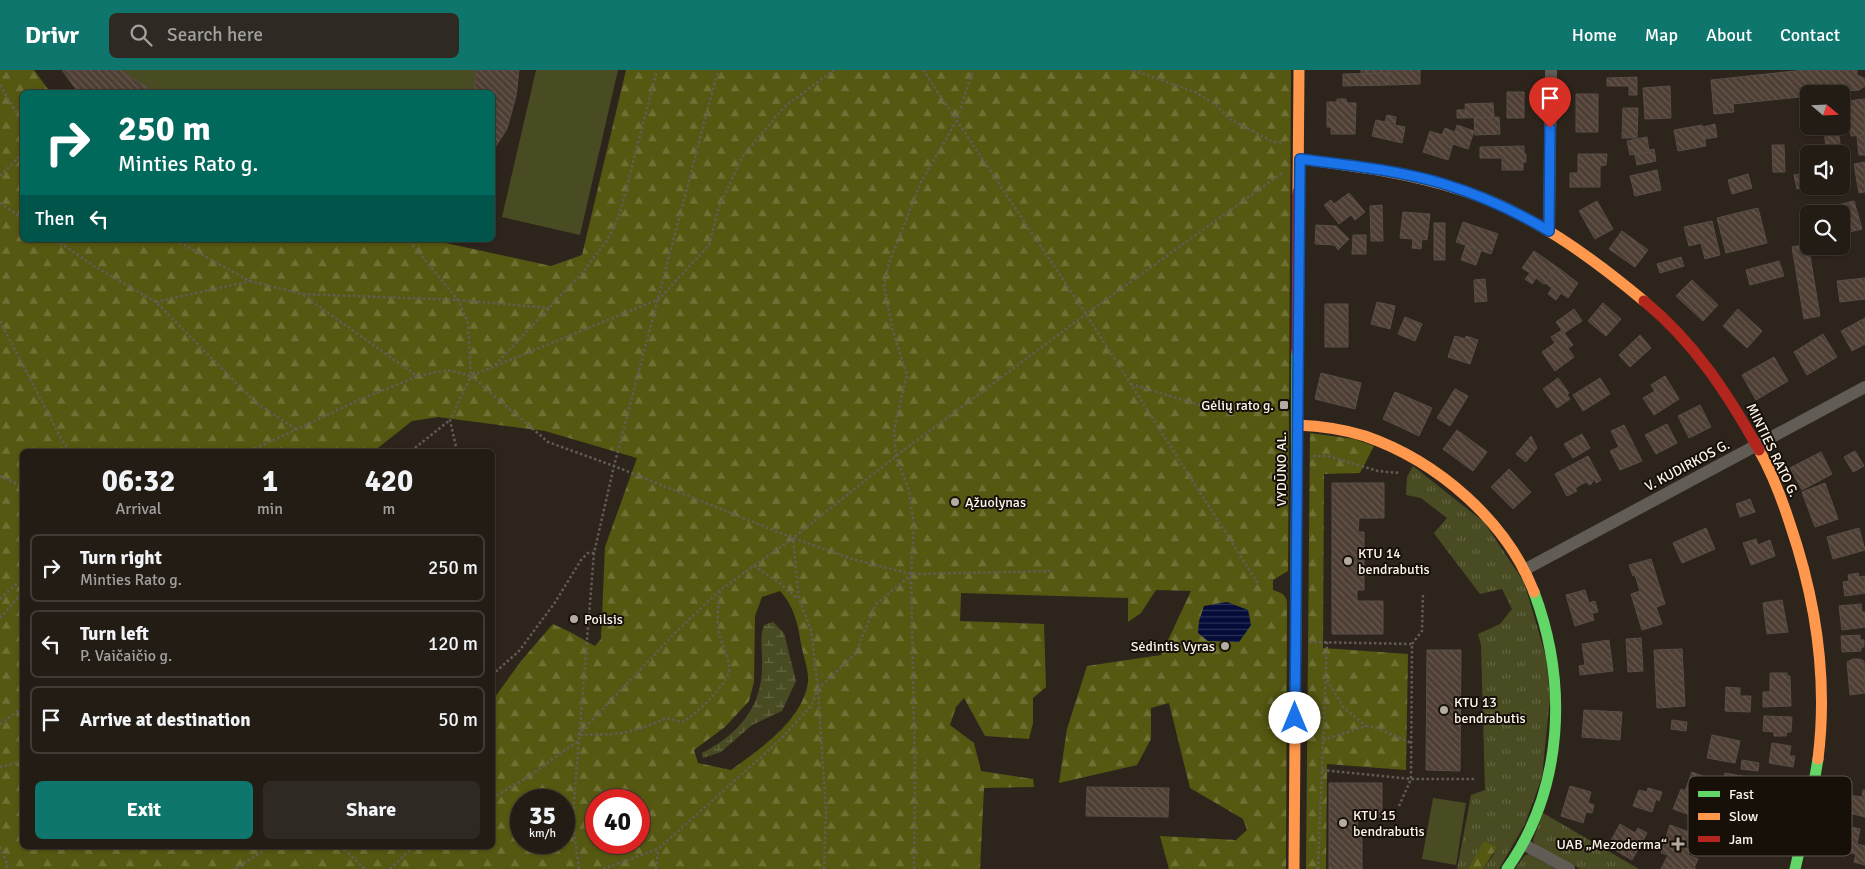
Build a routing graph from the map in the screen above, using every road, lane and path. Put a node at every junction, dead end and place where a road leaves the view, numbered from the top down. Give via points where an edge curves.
1 (657, 70) edge
2 (718, 70) edge
3 (834, 70) edge
4 (923, 70) edge
5 (974, 70) edge
6 (1133, 70) edge
7 (1299, 70) edge
8 (1550, 70) edge
9 (0, 85) edge
10 (20, 119) edge
11 (957, 120) junction
12 (1300, 145) junction
13 (20, 156) edge
14 (1300, 160) junction
15 (0, 176) edge
16 (0, 203) edge
17 (20, 217) edge
18 (1549, 231) junction
19 (59, 242) edge
20 (179, 242) edge
21 (409, 242) edge
22 (250, 281) junction
23 (302, 294) junction
24 (659, 299) junction
25 (458, 300) junction
26 (156, 302) junction
27 (549, 308) junction
28 (1086, 314) junction
29 (0, 321) edge
30 (494, 366) junction
31 (418, 376) junction
32 (471, 376) junction
33 (1130, 383) junction
34 (1865, 387) edge
35 (1297, 408) junction
36 (450, 420) junction
37 (1297, 425) junction
38 (297, 430) junction
39 (1757, 445) junction
40 (68, 449) edge
41 (254, 449) edge
42 (414, 449) edge
43 (457, 449) edge
44 (1297, 455) junction
45 (896, 456) junction
46 (614, 466) junction
47 (1400, 473) dead end
48 (0, 476) edge
49 (20, 485) edge
50 (793, 538) junction
51 (594, 554) junction
52 (754, 566) junction
53 (1524, 570) junction
54 (1054, 571) dead end
55 (911, 574) junction
56 (20, 582) edge
57 (1259, 585) dead end
58 (720, 590) junction
59 (1423, 593) dead end
60 (20, 594) edge
61 (0, 599) edge
62 (798, 599) junction
63 (0, 618) edge
64 (1296, 642) junction
65 (1327, 642) junction
66 (1412, 644) junction
67 (495, 672) edge
68 (1326, 678) junction
69 (818, 689) junction
70 (20, 709) edge
71 (0, 724) edge
72 (1366, 726) junction
73 (578, 735) junction
74 (1324, 740) junction
75 (578, 741) junction
76 (1411, 743) junction
77 (20, 761) edge
78 (0, 767) edge
79 (1322, 770) junction
80 (1814, 776) edge
81 (1411, 779) junction
82 (1474, 780) dead end
83 (495, 796) edge
84 (1399, 806) dead end
85 (1523, 844) junction
86 (0, 847) edge
87 (266, 849) edge
88 (344, 849) edge
89 (411, 849) edge
90 (658, 849) junction
91 (1798, 856) edge
92 (7, 869) edge
93 (235, 869) edge
94 (365, 869) edge
95 (390, 869) edge
96 (579, 869) edge
97 (603, 869) edge
98 (656, 869) edge
99 (824, 869) edge
100 (914, 869) edge
101 (1294, 869) edge
102 (1318, 869) edge
103 (1507, 869) edge
104 (1569, 869) edge
105 (1795, 869) edge

1 - 27 path via 620,213 608,239
2 - 24 path
3 - 24 path via 784,107 742,157 719,207 709,245
4 - 11 path
5 - 11 path
6 - 12 path via 1195,92 1215,104 1230,119 1273,142
7 - 12 street, VYDŪNO AL.
8 - 18 street
9 - 10 path
11 - 28 path
11 - 45 path via 922,182 889,263 884,285 892,328 907,375 894,429
12 - 14 street, VYDŪNO AL.
13 - 15 path
14 - 18 street, MINTIES RATO G. via 1370,168 1444,184 1505,208
14 - 28 path
14 - 35 street, VYDŪNO AL.
16 - 17 path
18 - 39 street, MINTIES RATO G. via 1604,269 1675,329 1720,383
19 - 26 path
20 - 22 path
21 - 25 path
22 - 23 path
22 - 26 path
23 - 25 path
23 - 31 path
24 - 30 path
24 - 46 path
25 - 27 path
25 - 32 path via 468,323
26 - 38 path via 254,402
27 - 30 path
28 - 33 path
28 - 45 path
29 - 40 path
30 - 32 path
31 - 32 path via 446,370
31 - 38 path
32 - 36 path
32 - 46 path via 548,442
33 - 35 path via 1212,409
33 - 57 path
34 - 39 street, V. KUDIRKOS G.
35 - 37 street, VYDŪNO AL.
36 - 42 path
36 - 43 path
37 - 44 street, VYDŪNO AL.
37 - 53 street via 1341,428 1364,435 1389,445 1435,472 1480,509 1509,544
38 - 41 path
39 - 53 street, V. KUDIRKOS G.
39 - 80 street, MINTIES RATO G. via 1784,506 1812,605 1822,699
44 - 47 path via 1328,456 1378,471
44 - 64 street, VYDŪNO AL.
45 - 50 path
45 - 55 path via 909,491 914,526
46 - 50 path
46 - 51 path
48 - 49 path
50 - 52 path
50 - 55 path via 852,559
50 - 62 path
51 - 67 path via 588,553 581,560 519,651
51 - 73 path
52 - 58 path
52 - 62 path
53 - 85 street via 1548,633 1555,670 1557,710 1548,782
54 - 55 path
55 - 69 path via 876,604 855,654
55 - 100 path
56 - 61 path
58 - 73 path
58 - 73 path via 719,632 727,653 729,671 725,681 693,716 683,722 666,718 646,728 612,734
59 - 66 path via 1422,631
60 - 63 path
62 - 69 path via 811,630
64 - 65 path
64 - 101 street, VYDŪNO AL.
65 - 66 path
65 - 68 path
66 - 76 path
68 - 72 path via 1344,708
68 - 74 path
69 - 90 path via 811,706 778,742
69 - 99 path via 826,812
70 - 71 path
72 - 74 path
72 - 76 path
73 - 75 path
74 - 79 path
75 - 83 path
75 - 96 path via 574,832
76 - 81 path
77 - 78 path
79 - 81 path
79 - 102 path
81 - 82 path
81 - 84 path
85 - 103 street
85 - 104 street
86 - 92 path
87 - 93 path
88 - 94 path
89 - 95 path
90 - 97 path
90 - 98 path
91 - 105 street, MINTIES RATO G.

